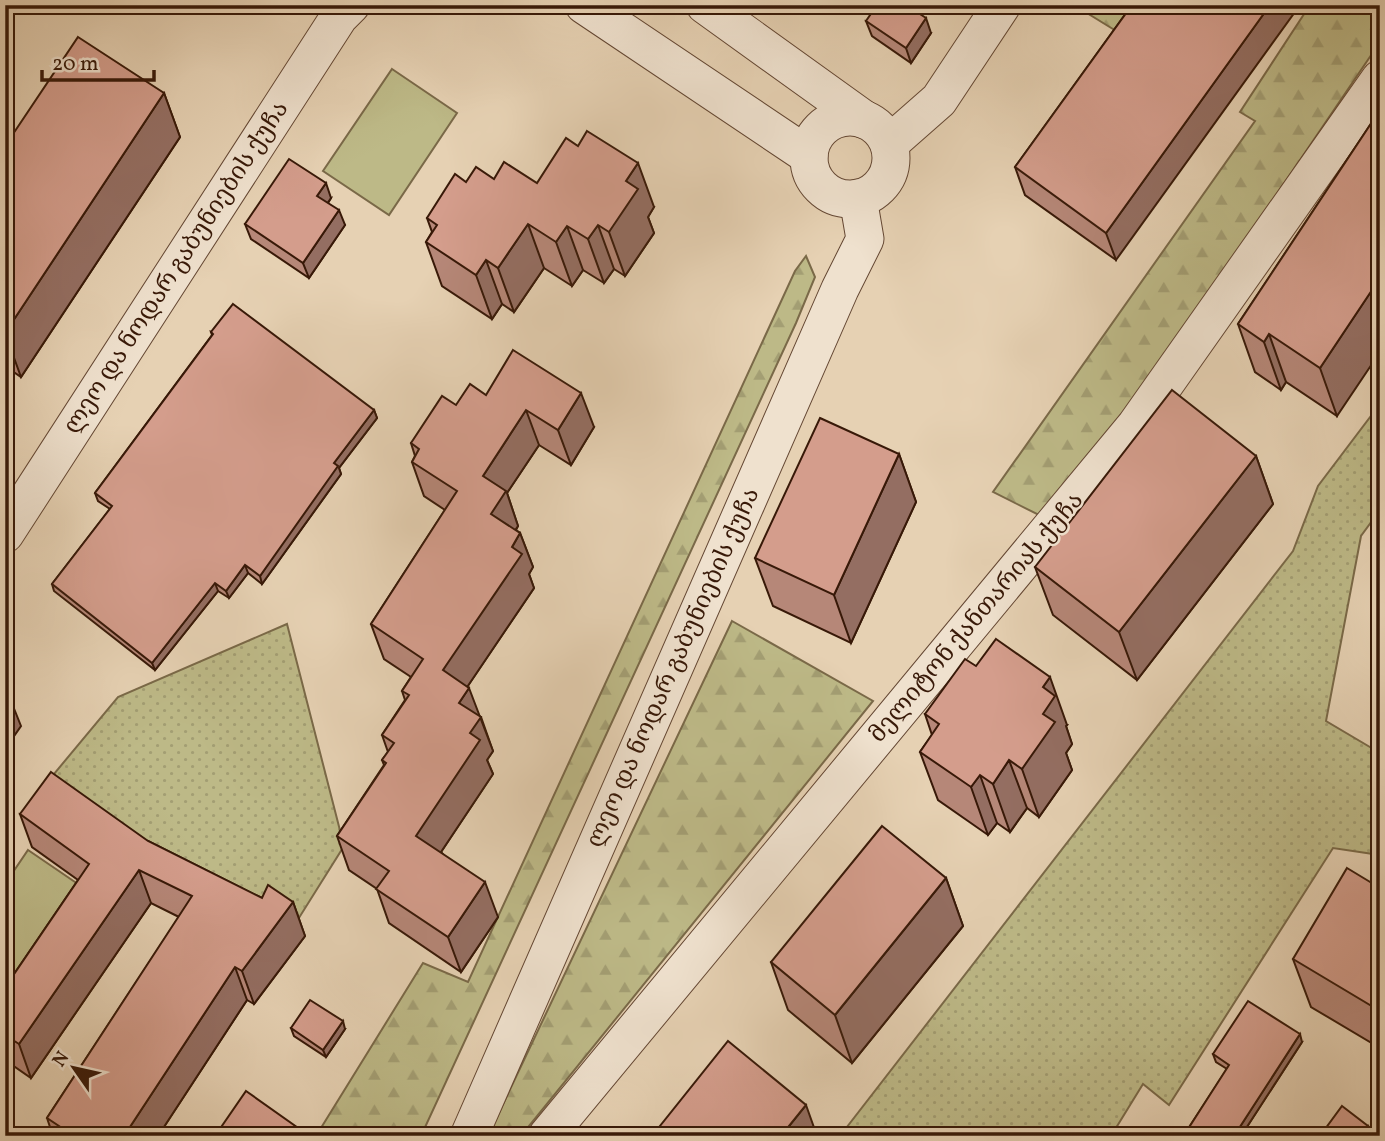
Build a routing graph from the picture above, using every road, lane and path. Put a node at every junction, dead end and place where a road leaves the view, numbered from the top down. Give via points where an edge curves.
1 (351, 5) edge
2 (584, 5) edge
3 (705, 5) edge
4 (1002, 5) edge
5 (1380, 79) edge
6 (877, 132) junction
7 (809, 156) junction
8 (858, 198) junction
9 (5, 534) edge
10 (469, 1136) edge
11 (547, 1136) edge

1 - 9 street, ლეო და ნოდარ გაბუნიების ქუჩა
2 - 7 street
3 - 6 street
4 - 6 street via 939,100
5 - 11 street, მელიტონ ქანთარიას ქუჩა via 1136,425
6 - 7 street via 841,118 819,131
6 - 8 street via 890,167 879,187
7 - 8 street via 816,181 825,191 841,198
8 - 10 street, ლეო და ნოდარ გაბუნიების ქუჩა via 865,239

